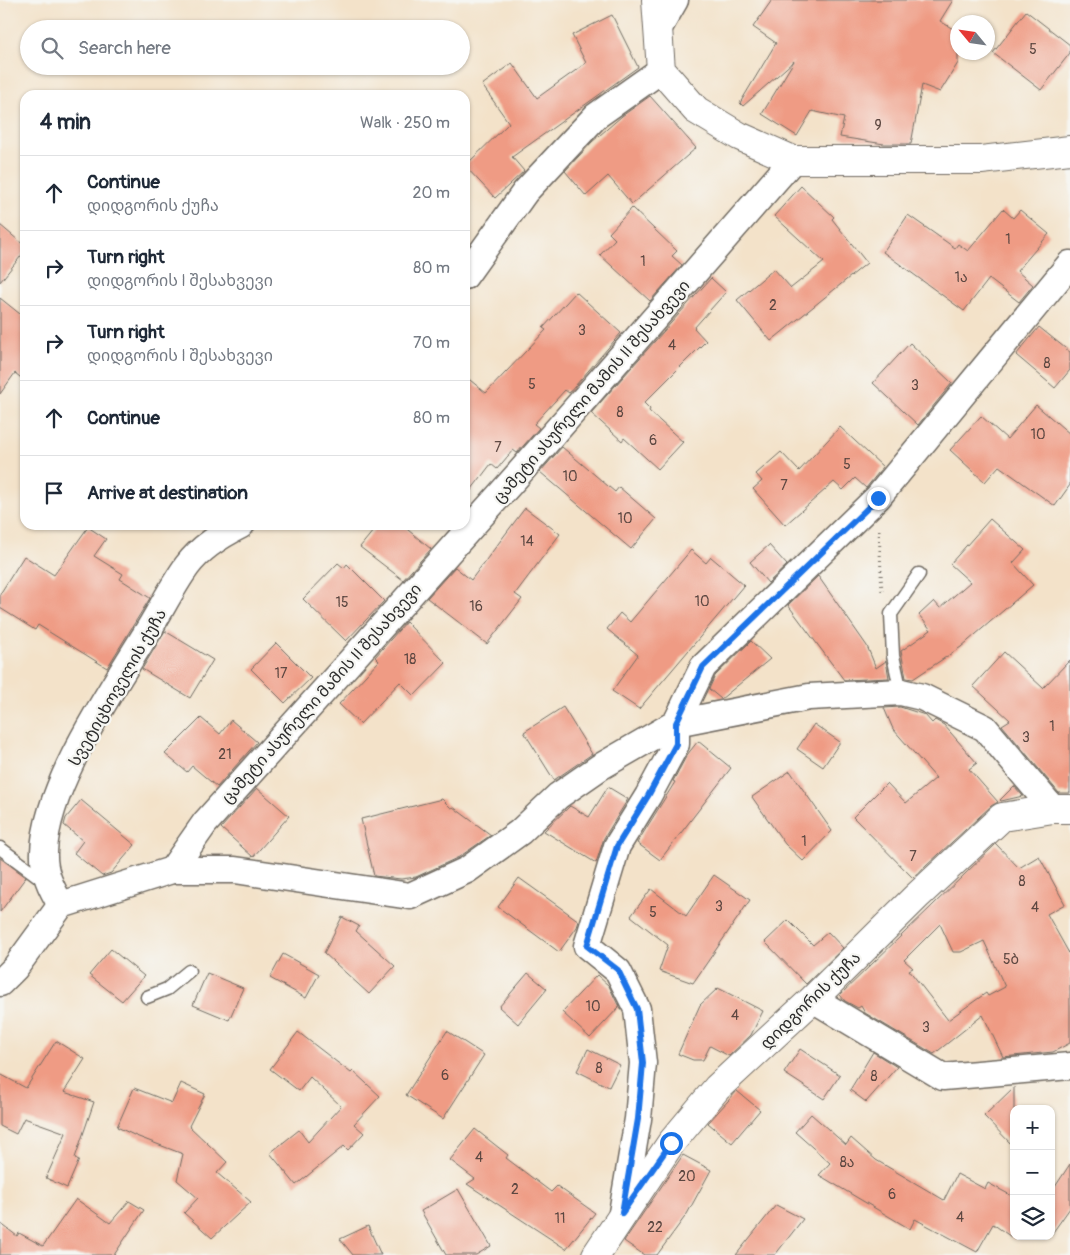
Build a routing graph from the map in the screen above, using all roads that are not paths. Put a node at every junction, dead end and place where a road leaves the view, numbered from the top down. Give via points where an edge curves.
1 (675, 0) edge
2 (658, 13) edge
3 (661, 70) junction
4 (1070, 150) edge
5 (793, 160) junction
6 (1070, 264) edge
7 (470, 269) edge
8 (470, 528) edge
9 (231, 530) edge
10 (468, 530) edge
11 (919, 574) dead end
12 (901, 692) junction
13 (676, 723) junction
14 (1062, 809) edge
15 (0, 848) edge
16 (172, 870) junction
17 (55, 894) junction
18 (189, 971) dead end
19 (0, 983) edge
20 (147, 997) dead end
21 (813, 998) junction
22 (1070, 1066) edge
23 (622, 1213) junction
24 (596, 1255) edge

1 - 2 street
2 - 3 street
3 - 5 street via 696,110 739,136
3 - 7 street via 596,116 525,192
4 - 5 street via 981,160
5 - 8 street, ცამეტი ასურელი მამის II შესახვევი
6 - 13 street via 881,492 703,667
9 - 17 street, სვეტიცხოველის ქუჩა via 215,538 188,565 92,723 50,815 44,852
10 - 16 street, ცამეტი ასურელი მამის II შესახვევი via 205,823
11 - 12 lane via 891,614 893,656
12 - 13 street via 809,697
12 - 14 street via 922,696 985,728
13 - 16 street via 600,767 558,796 520,832 467,870 410,896 235,870
13 - 23 street via 676,744 617,846 587,946 618,970 637,1009 643,1063 638,1119
14 - 21 street, დიდგორის ქუჩა via 1002,817
15 - 17 lane
16 - 17 street
17 - 19 street via 15,968
18 - 20 lane via 167,989
21 - 22 street via 942,1077
21 - 23 street, დიდგორის ქუჩა via 717,1088 671,1143
23 - 24 street, დიდგორის ქუჩა

